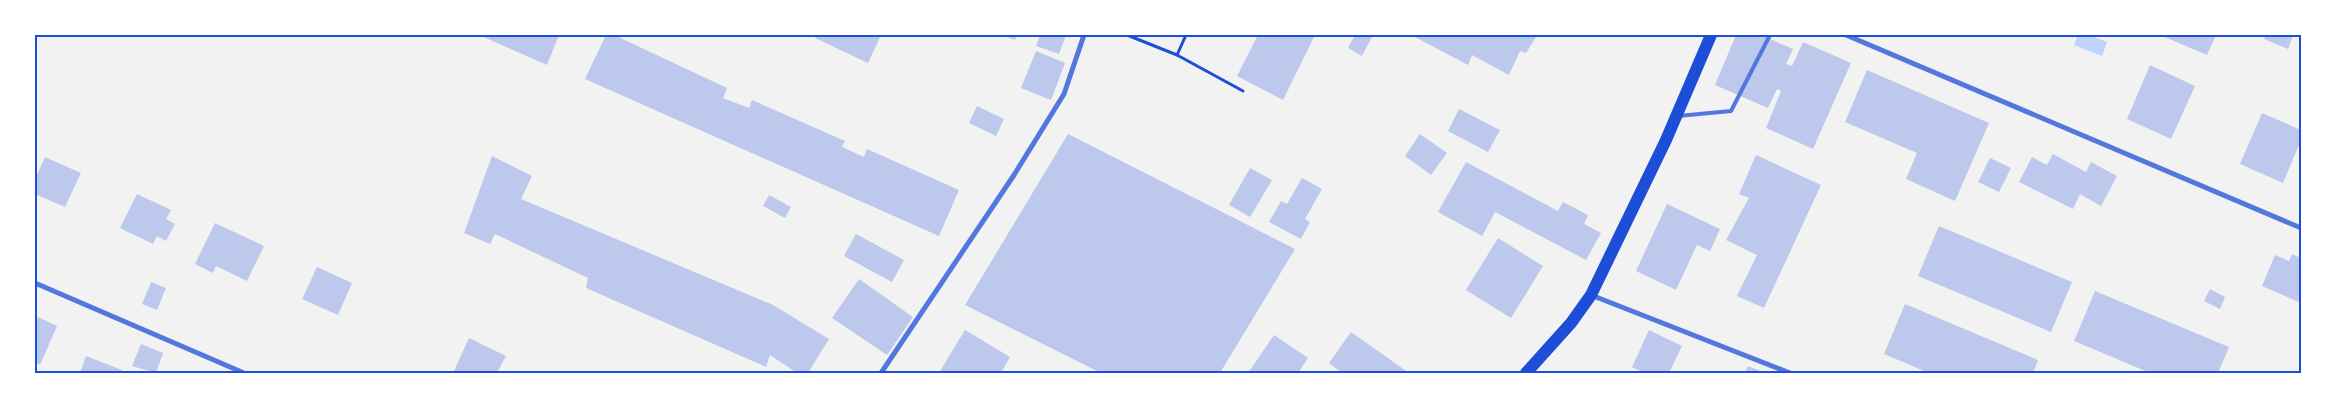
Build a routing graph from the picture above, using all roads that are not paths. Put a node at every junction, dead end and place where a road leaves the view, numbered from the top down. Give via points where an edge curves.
1 (1084, 35) edge
2 (1711, 35) edge
3 (1770, 35) edge
4 (1846, 35) edge
5 (1676, 117) junction
6 (2301, 228) edge
7 (35, 283) edge
8 (1591, 295) junction
9 (244, 373) edge
10 (881, 373) edge
11 (1526, 373) edge
12 (1790, 373) edge

1 - 10 street via 1064,94 1014,175
2 - 5 main road
3 - 5 lane via 1731,111
4 - 6 street
5 - 8 main road
7 - 9 street
8 - 11 main road via 1571,323
8 - 12 street

